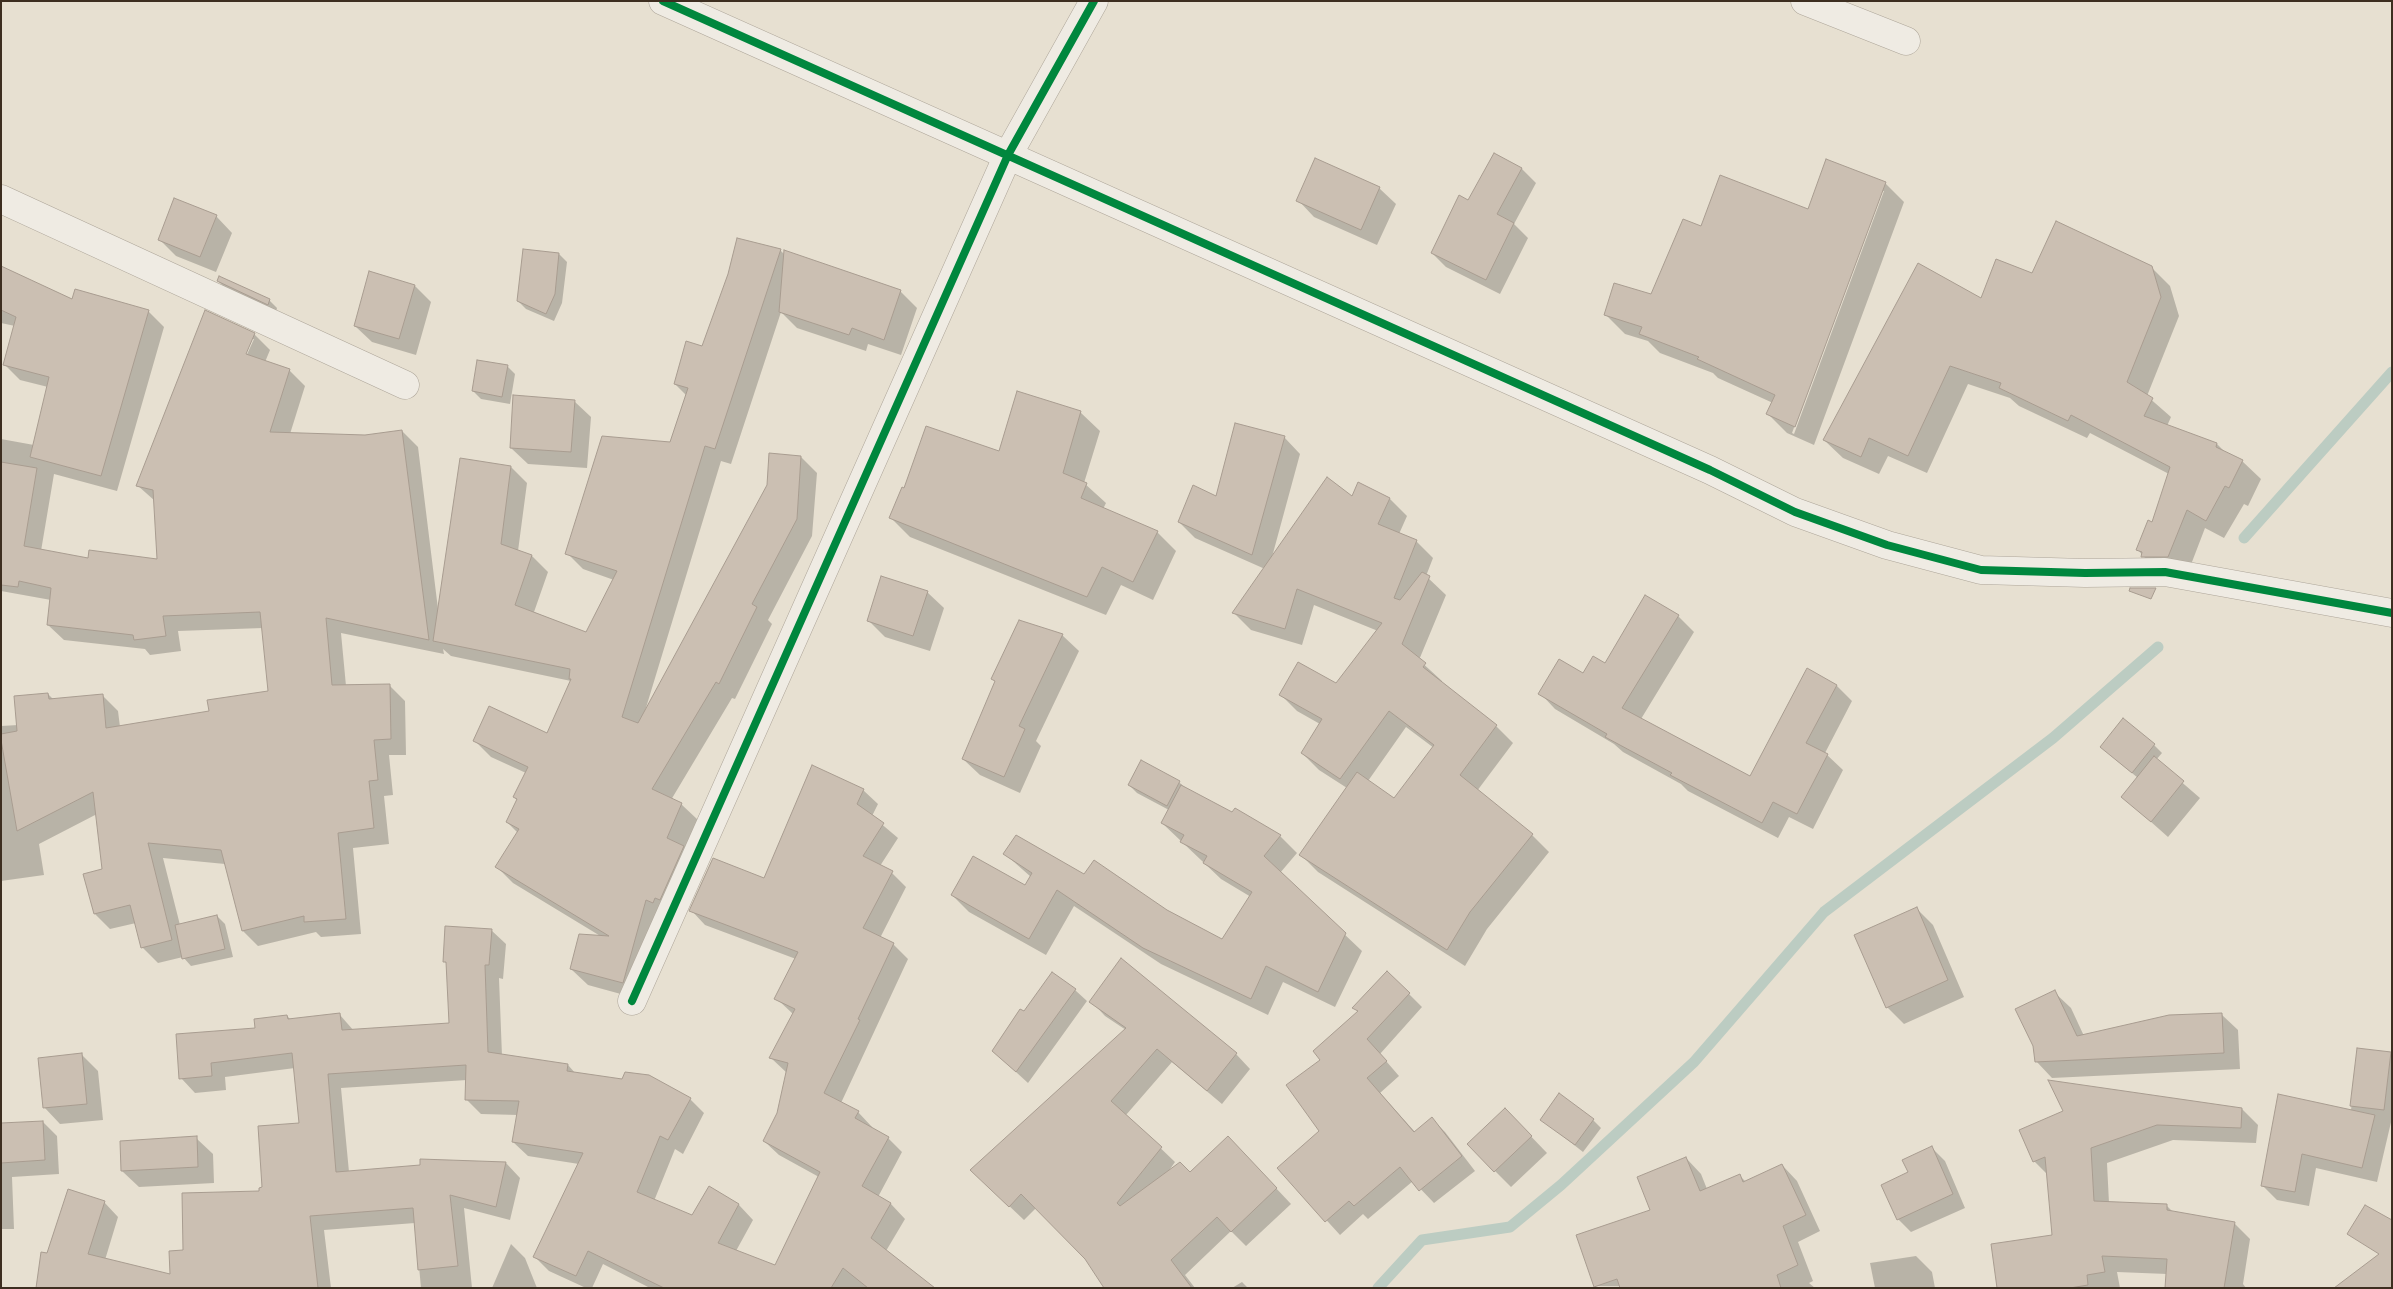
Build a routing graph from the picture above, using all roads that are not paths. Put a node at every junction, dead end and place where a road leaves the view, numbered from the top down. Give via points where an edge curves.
1 (663, 1) edge
2 (1094, 1) edge
3 (1805, 1) edge
4 (1906, 41) dead end
5 (1008, 154) junction
6 (1, 199) edge
7 (405, 385) dead end
8 (2392, 614) edge
9 (632, 1002) dead end

1 - 5 street
2 - 5 street
3 - 4 street
5 - 8 street via 1710,470 1795,512 1888,545 1981,570 2165,572
5 - 9 street
6 - 7 street

